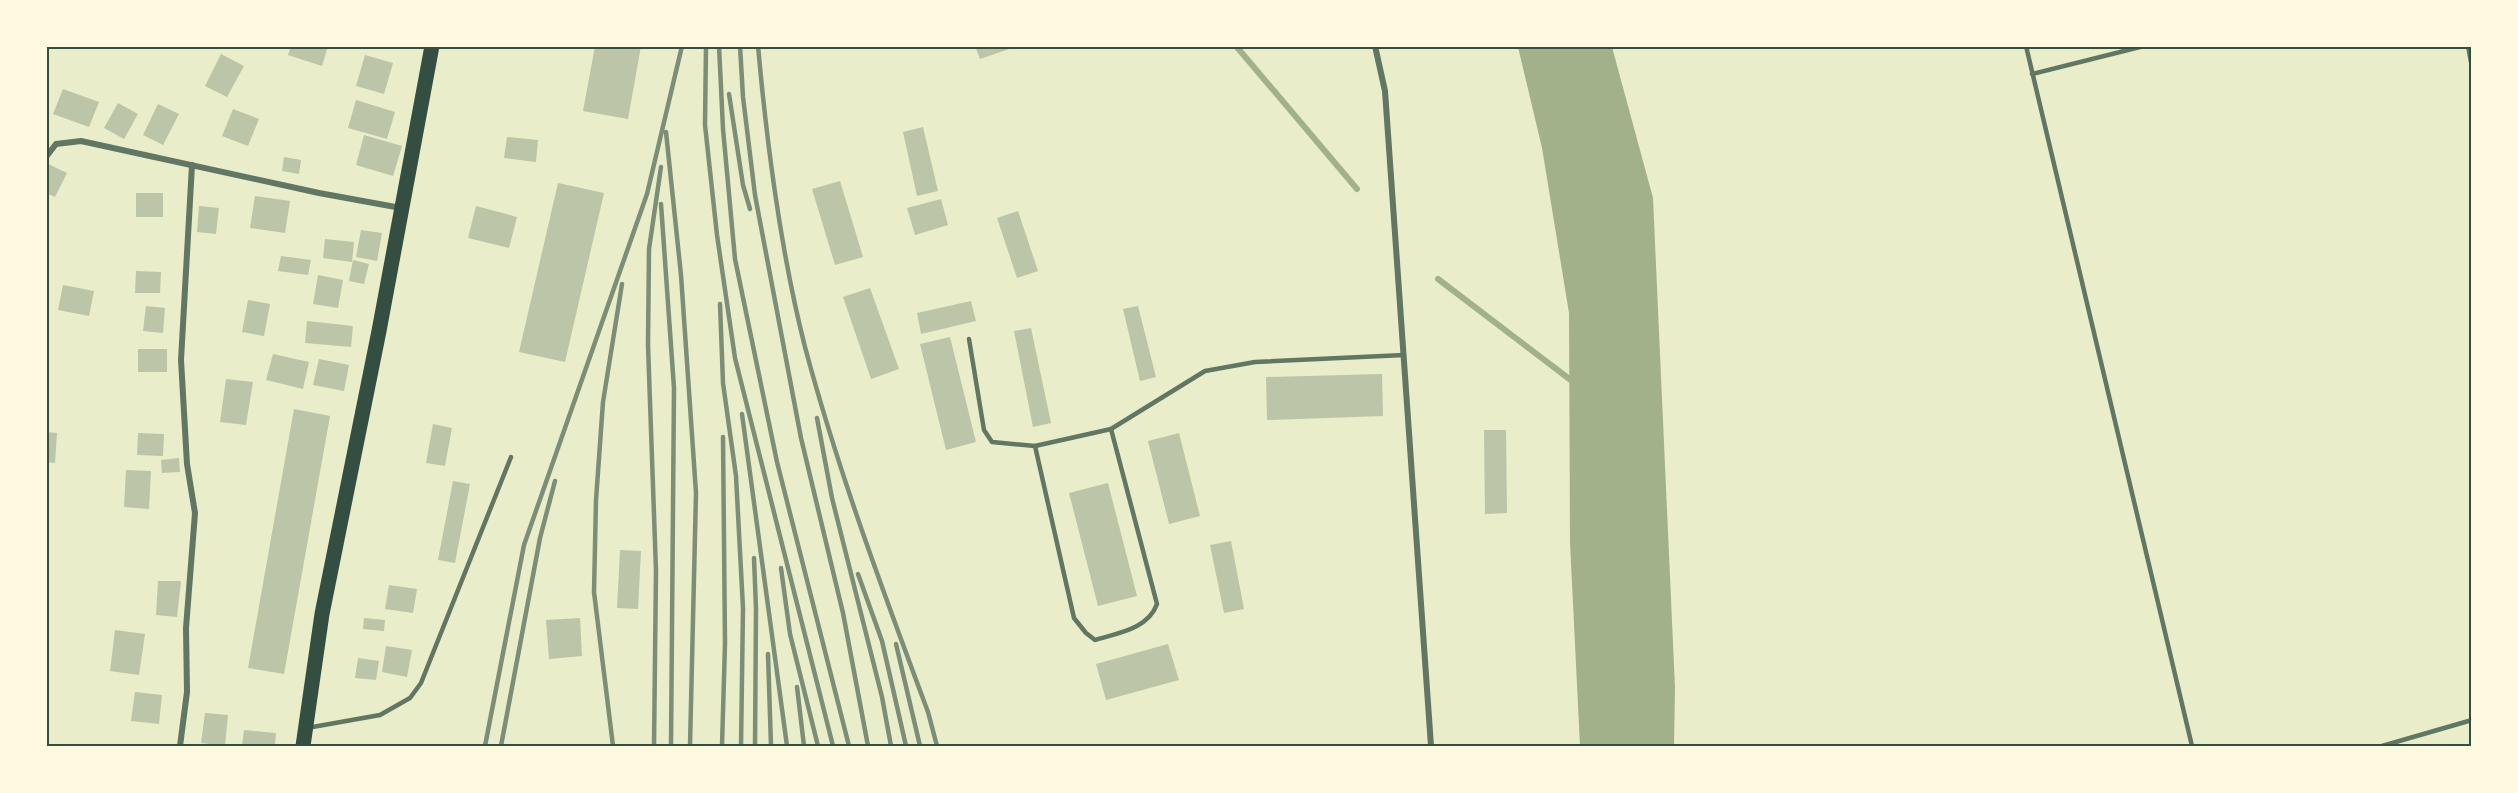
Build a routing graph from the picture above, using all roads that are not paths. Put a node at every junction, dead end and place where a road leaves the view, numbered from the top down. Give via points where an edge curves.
1 (432, 46) edge
2 (1375, 46) edge
3 (2026, 46) edge
4 (2144, 46) edge
5 (2468, 46) edge
6 (2472, 67) edge
7 (2032, 74) junction
8 (46, 157) edge
9 (192, 165) junction
10 (402, 208) junction
11 (969, 339) dead end
12 (1404, 356) junction
13 (1111, 429) junction
14 (1035, 446) junction
15 (511, 457) dead end
16 (2472, 720) edge
17 (305, 729) junction
18 (180, 747) edge
19 (303, 747) edge
20 (1431, 747) edge
21 (2192, 747) edge
22 (2382, 747) edge

1 - 10 main road
2 - 12 street via 1385,91
3 - 7 lane
4 - 7 lane
5 - 6 lane
7 - 21 lane
8 - 9 street via 56,144 81,141
9 - 10 street
9 - 18 street via 181,360 187,464 195,513 186,628 187,692
10 - 17 main road via 322,614
11 - 14 lane via 984,430 992,442
12 - 13 lane via 1255,362 1205,371
12 - 20 street
13 - 14 lane
13 - 14 lane via 1157,604 1154,614 1139,626 1095,640 1074,618
15 - 17 lane via 421,683 410,698 380,715
16 - 22 lane
17 - 19 main road

